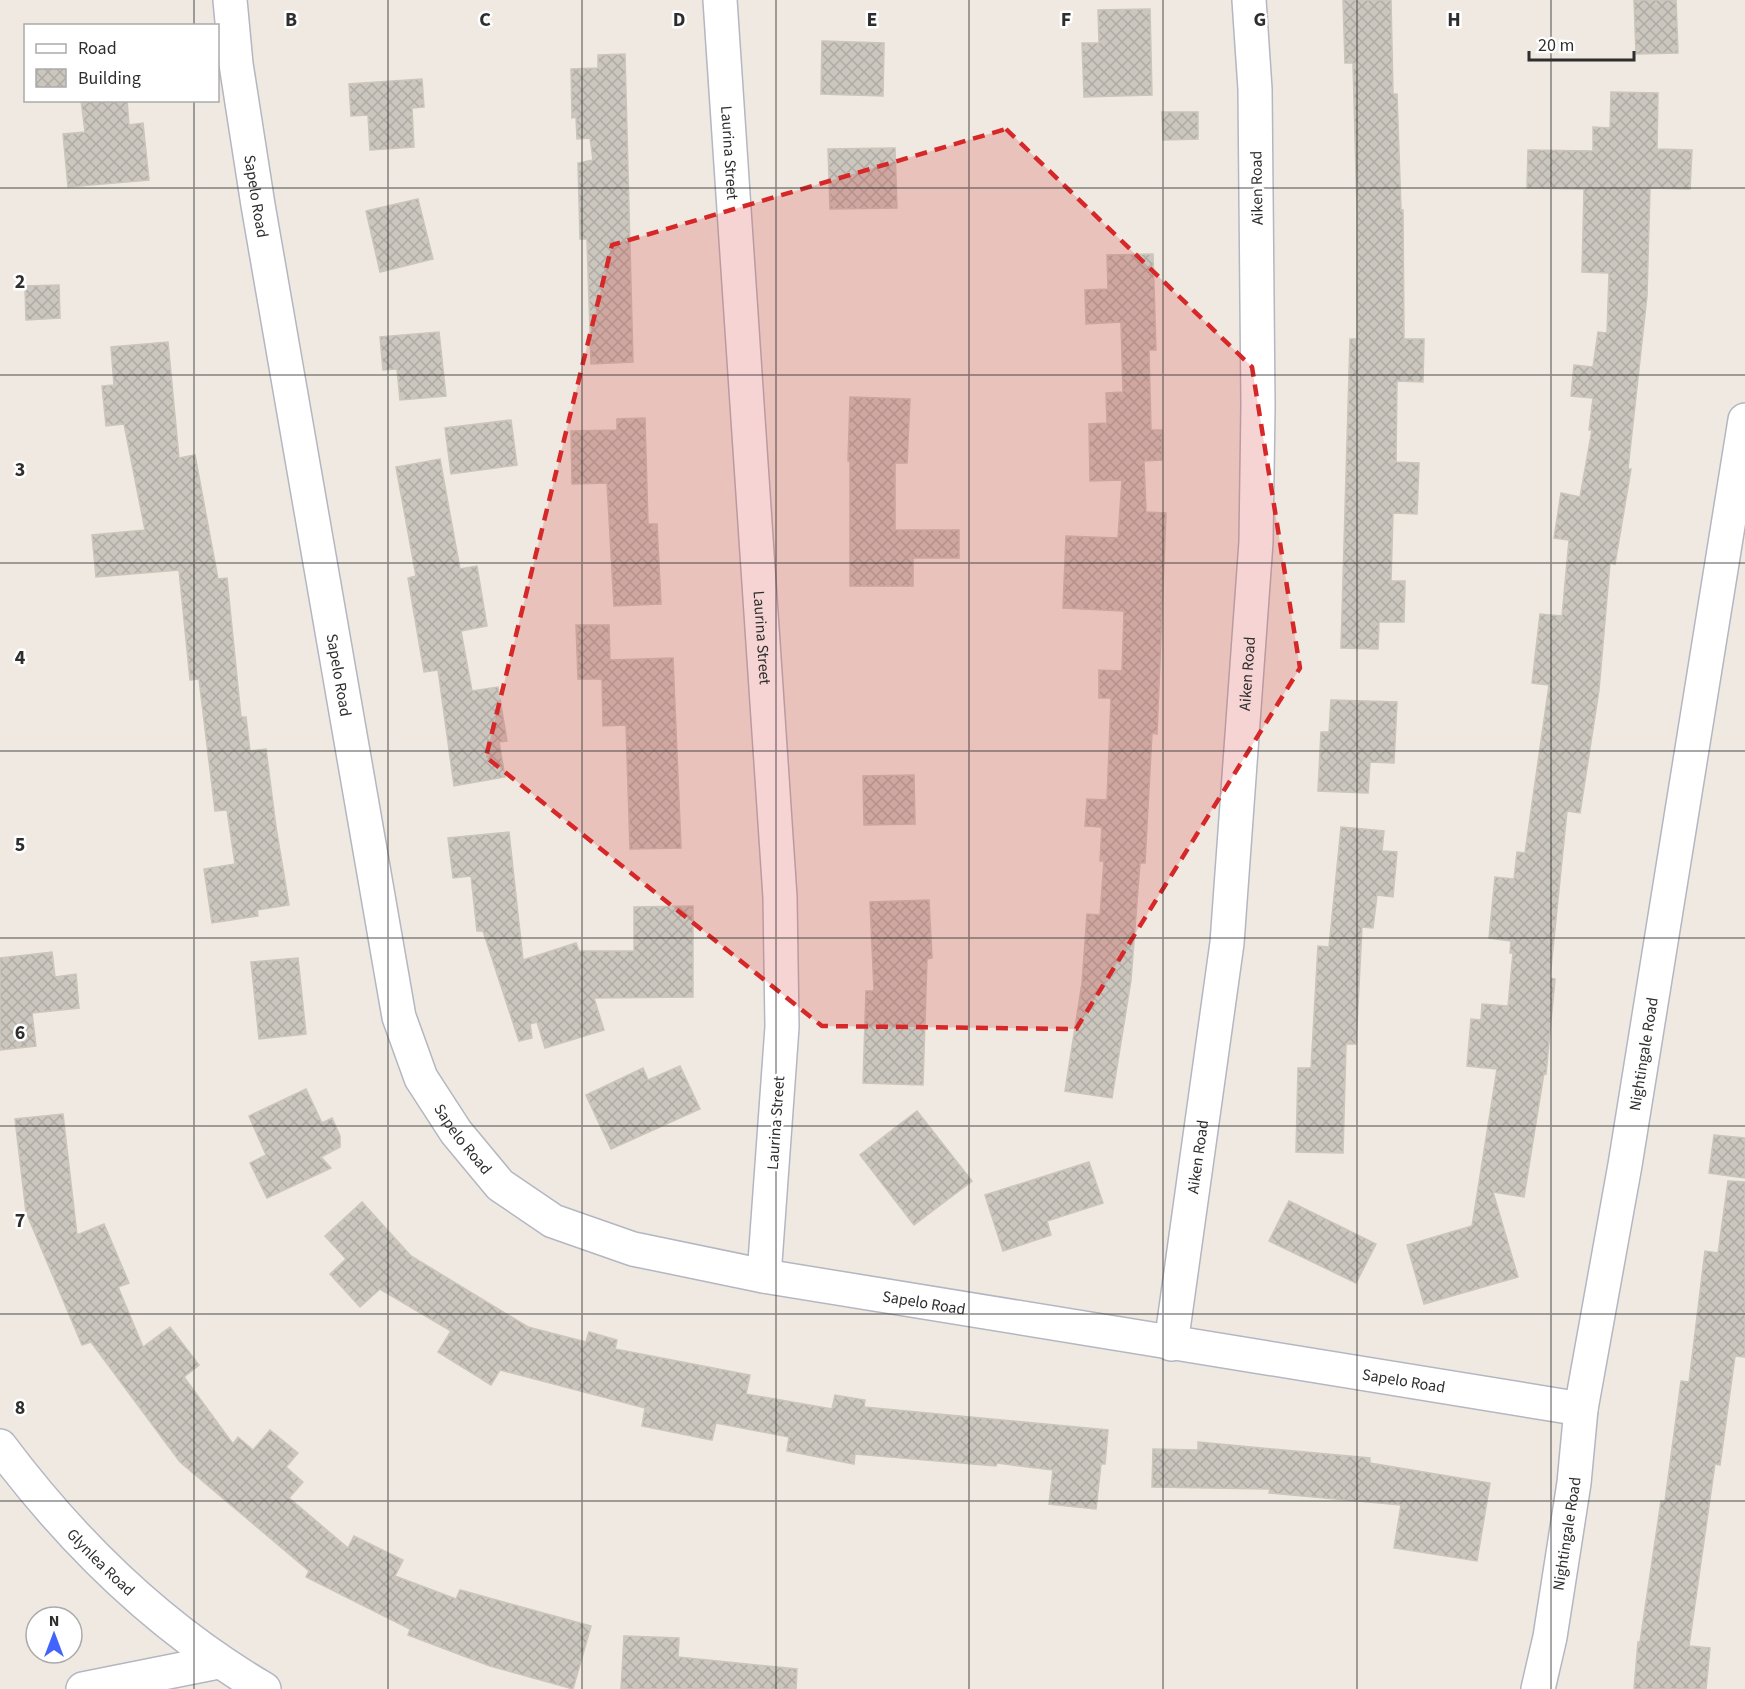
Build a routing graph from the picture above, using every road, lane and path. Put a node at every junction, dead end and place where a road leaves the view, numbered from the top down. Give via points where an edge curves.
1 (230, 0) edge
2 (720, 0) edge
3 (1249, 0) edge
4 (1745, 420) edge
5 (764, 1276) junction
6 (1171, 1344) junction
7 (1581, 1409) junction
8 (0, 1446) edge
9 (218, 1662) junction
10 (83, 1689) edge
11 (264, 1689) edge
12 (1538, 1689) edge

1 - 5 street, Sapelo Road via 258,205 399,1017 421,1078 456,1132 500,1185 553,1221 633,1249
2 - 5 street, Laurina Street via 780,897 782,1027
3 - 6 street, Aiken Road via 1255,113 1256,542 1227,943
4 - 7 street, Nightingale Road via 1625,1165
5 - 6 street, Sapelo Road
6 - 7 street, Sapelo Road
7 - 12 street, Nightingale Road via 1574,1483
8 - 9 street, Glynlea Road via 95,1556 153,1612
9 - 10 street
9 - 11 street, Glynlea Road

